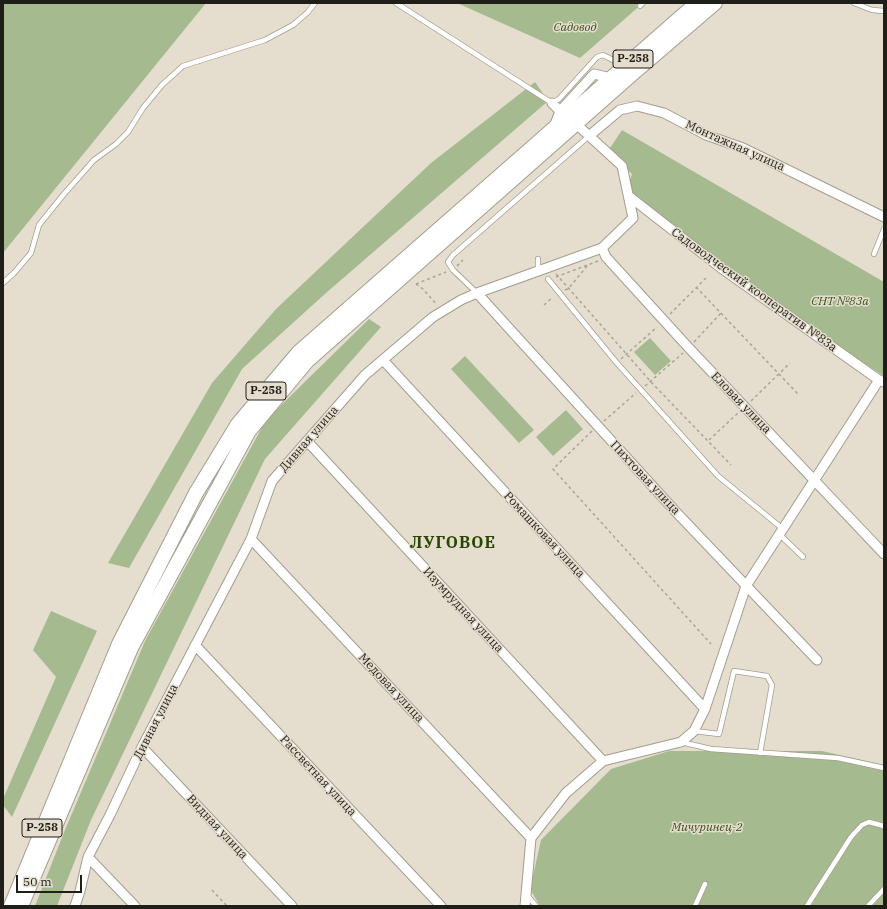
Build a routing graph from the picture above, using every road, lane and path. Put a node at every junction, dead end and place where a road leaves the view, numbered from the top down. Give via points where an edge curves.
1 (315, 3) edge
2 (396, 3) edge
3 (854, 3) edge
4 (716, 5) edge
5 (701, 8) edge
6 (884, 11) edge
7 (624, 66) junction
8 (552, 103) junction
9 (568, 117) junction
10 (589, 136) junction
11 (630, 197) junction
12 (884, 218) edge
13 (884, 229) edge
14 (602, 248) junction
15 (874, 254) dead end
16 (538, 259) dead end
17 (588, 265) dead end
18 (554, 266) junction
19 (453, 270) junction
20 (538, 273) junction
21 (548, 279) dead end
22 (412, 281) dead end
23 (3, 283) edge
24 (416, 284) junction
25 (696, 287) dead end
26 (568, 289) junction
27 (560, 291) junction
28 (478, 293) junction
29 (434, 300) dead end
30 (544, 305) dead end
31 (383, 360) junction
32 (882, 381) edge
33 (640, 389) junction
34 (798, 394) dead end
35 (597, 426) junction
36 (307, 441) junction
37 (731, 465) dead end
38 (814, 480) junction
39 (782, 532) junction
40 (251, 539) junction
41 (884, 554) edge
42 (803, 557) dead end
43 (746, 586) junction
44 (711, 644) dead end
45 (195, 645) junction
46 (817, 660) dead end
47 (705, 709) junction
48 (694, 731) junction
49 (681, 742) junction
50 (142, 747) junction
51 (760, 753) junction
52 (603, 761) junction
53 (884, 768) edge
54 (884, 826) edge
55 (531, 838) junction
56 (88, 857) junction
57 (706, 884) dead end
58 (884, 889) edge
59 (212, 890) dead end
60 (527, 894) junction
61 (11, 906) edge
62 (21, 906) edge
63 (75, 906) edge
64 (135, 906) edge
65 (227, 906) edge
66 (292, 906) edge
67 (441, 906) edge
68 (525, 906) edge
69 (536, 906) edge
70 (695, 906) edge
71 (807, 906) edge
72 (868, 906) edge

1 - 23 lane via 293,25 265,40 183,66 142,108 128,132 94,160 39,224 31,253
2 - 8 lane
3 - 6 lane via 872,10
4 - 5 main road
5 - 7 main road, Р-258
5 - 9 main road
7 - 8 lane via 603,55 597,57 559,99
7 - 9 main road, Р-258
8 - 9 street, Дивная улица
9 - 10 street, Дивная улица
9 - 61 main road, Р-258 via 299,352 238,424 196,493 119,644
9 - 62 main road via 307,361 249,431 131,648
10 - 11 street, Дивная улица via 622,166
10 - 12 street, Монтажная улица via 620,110 637,106 664,113 706,135 743,148
10 - 19 lane via 453,255 448,262
11 - 14 street, Дивная улица via 633,218
11 - 32 street, Садоводческий кооператив №83а via 721,268
13 - 15 lane
14 - 18 street, Дивная улица
14 - 38 street, Еловая улица via 606,257 668,326
16 - 20 lane
17 - 26 path
18 - 20 street, Дивная улица
18 - 26 path via 557,276
19 - 24 path
19 - 28 lane
20 - 28 street, Дивная улица
21 - 27 lane
22 - 24 path
24 - 29 path
25 - 34 path
26 - 37 path via 651,382
27 - 30 path
27 - 33 lane
28 - 31 street, Дивная улица via 460,300 433,317
28 - 35 street, Пихтовая улица via 516,330
31 - 36 street, Дивная улица via 365,375
31 - 47 street, Ромашковая улица
32 - 38 street
33 - 35 path
33 - 39 lane via 718,476
35 - 43 street, Пихтовая улица
35 - 44 path via 553,469
36 - 40 street, Дивная улица via 272,481
36 - 52 street, Изумрудная улица
38 - 39 street
38 - 41 street, Еловая улица
39 - 42 lane
39 - 43 street
40 - 45 street, Дивная улица
40 - 55 street, Медовая улица
43 - 46 street, Пихтовая улица
43 - 47 street
45 - 50 street, Дивная улица
45 - 67 street, Рассветная улица
47 - 48 street
48 - 49 street
48 - 51 lane via 719,734 734,671 767,676 772,685
49 - 51 lane via 711,749
49 - 52 street
50 - 56 street, Дивная улица
50 - 66 street, Видная улица
51 - 53 lane via 838,758
52 - 55 street via 566,794
54 - 71 lane via 869,822 862,825 851,837
55 - 60 street
56 - 63 street, Дивная улица
56 - 64 street
57 - 70 lane
58 - 72 lane
59 - 65 path
60 - 68 street
60 - 69 lane

